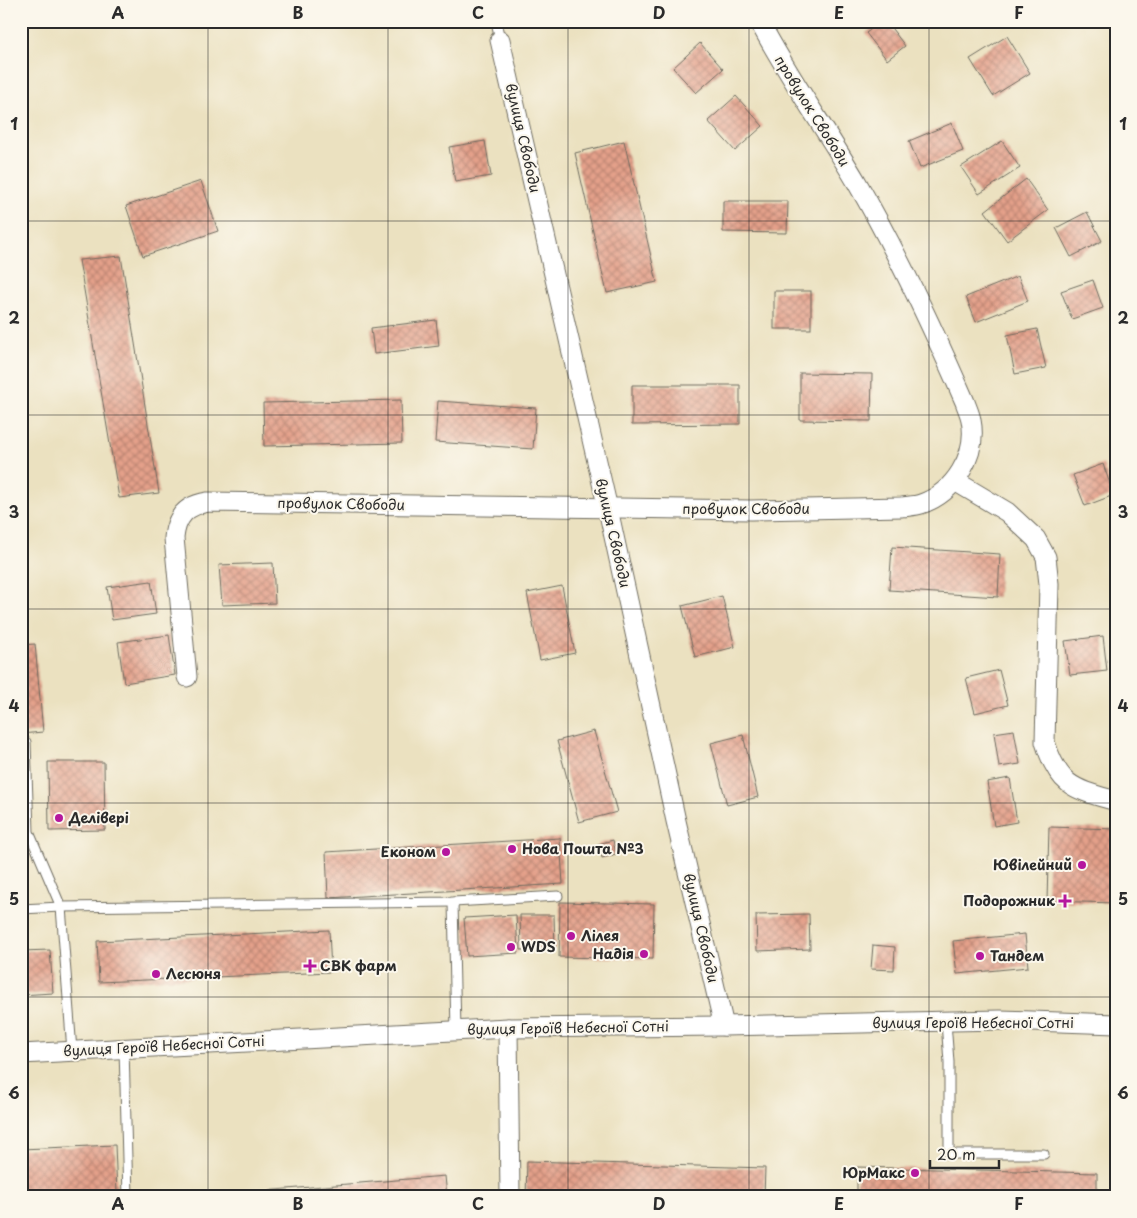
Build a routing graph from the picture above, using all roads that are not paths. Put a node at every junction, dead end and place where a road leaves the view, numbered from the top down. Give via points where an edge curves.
1 (496, 21) edge
2 (759, 21) edge
3 (500, 40) joint
4 (955, 481) junction
5 (608, 508) junction
6 (186, 677) dead end
7 (26, 742) dead end
8 (1116, 801) edge
9 (558, 896) dead end
10 (453, 902) junction
11 (61, 906) junction
12 (21, 909) edge
13 (946, 1022) junction
14 (1116, 1024) edge
15 (724, 1026) junction
16 (508, 1028) junction
17 (456, 1030) junction
18 (124, 1048) junction
19 (72, 1051) junction
20 (21, 1054) edge
21 (1044, 1154) dead end
22 (128, 1197) edge
23 (510, 1197) edge

1 - 3 lane
2 - 4 street, провулок Свободи via 897,254 965,402 971,422 972,443 966,463
3 - 5 street, вулиця Свободи
4 - 5 street, провулок Свободи via 921,504 902,507
4 - 8 street via 1007,512 1036,539 1046,557 1049,584 1045,742 1051,763 1078,790
5 - 6 street, провулок Свободи via 197,503 179,517 174,538
5 - 15 street, вулиця Свободи
7 - 11 lane via 29,832
9 - 10 lane
10 - 11 lane
10 - 17 lane
11 - 12 lane
11 - 19 lane
13 - 14 street, вулиця Героїв Небесної Сотні via 1000,1020
13 - 15 street, вулиця Героїв Небесної Сотні
13 - 21 lane via 949,1154
15 - 16 street, вулиця Героїв Небесної Сотні
16 - 17 street, вулиця Героїв Небесної Сотні
16 - 23 street
17 - 18 street, вулиця Героїв Небесної Сотні
18 - 19 street, вулиця Героїв Небесної Сотні
18 - 22 lane
19 - 20 street, вулиця Героїв Небесної Сотні

